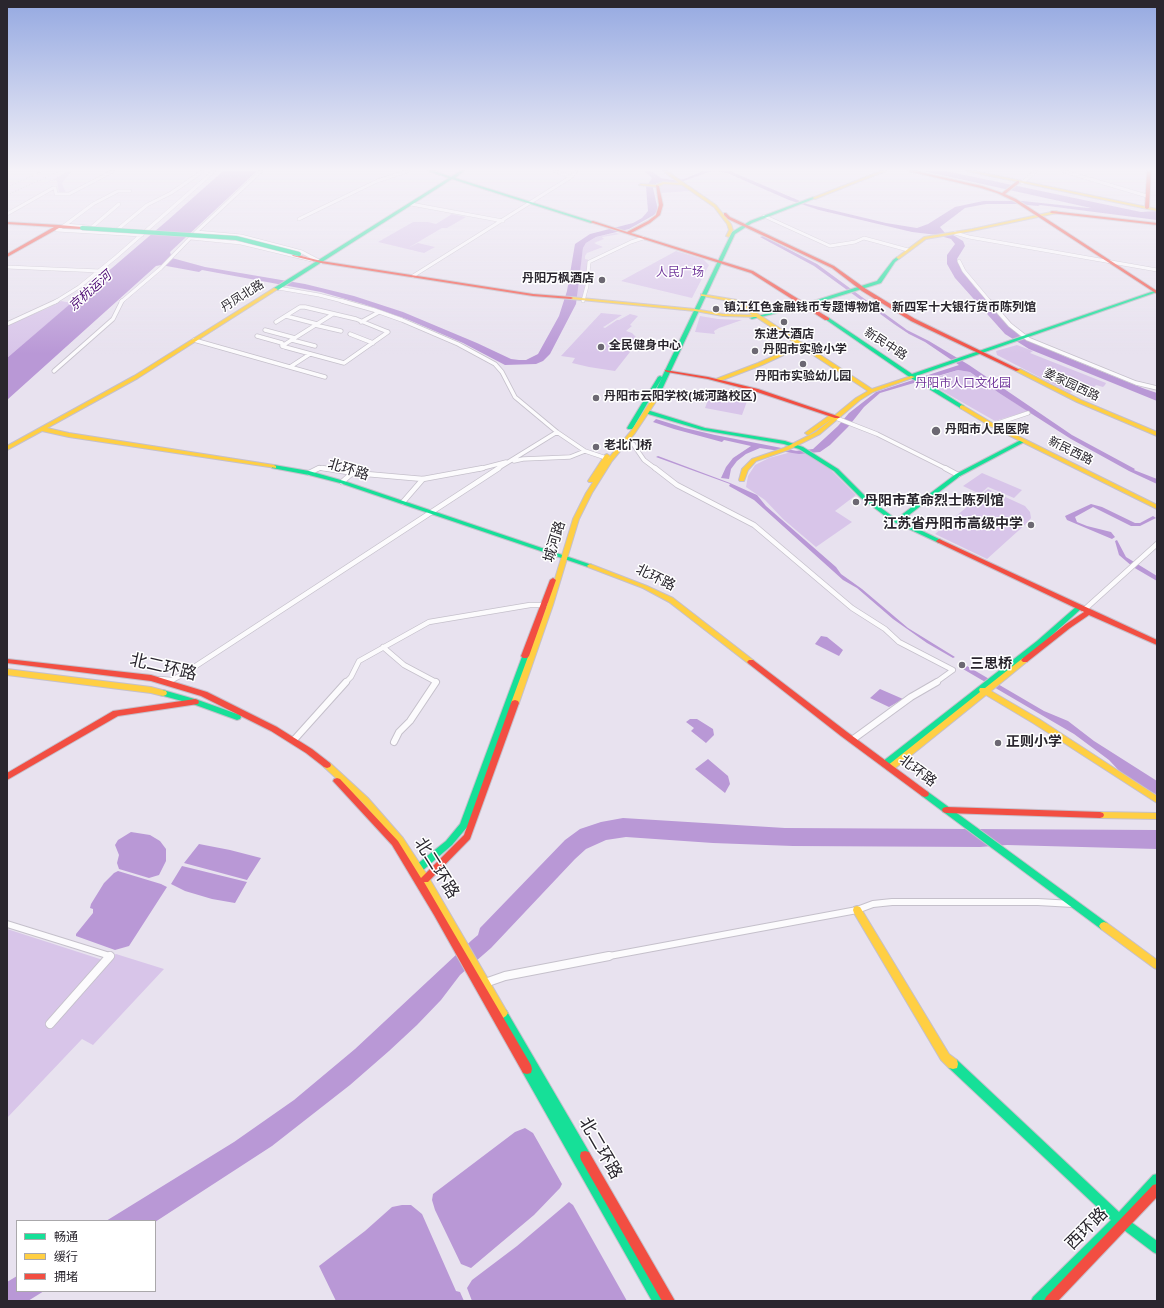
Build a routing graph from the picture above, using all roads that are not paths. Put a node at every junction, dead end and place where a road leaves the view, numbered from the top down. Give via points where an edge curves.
1 (48, 232) edge
2 (49, 232) edge
3 (92, 232) edge
4 (126, 232) edge
5 (145, 232) edge
6 (196, 232) joint
7 (367, 232) edge
8 (485, 232) edge
9 (624, 232) edge
10 (730, 232) edge
11 (734, 232) edge
12 (760, 232) edge
13 (800, 232) edge
14 (961, 232) edge
15 (1064, 232) edge
16 (627, 233) joint
17 (952, 234) junction
18 (142, 235) junction
19 (191, 238) junction
20 (643, 238) junction
21 (908, 250) junction
22 (7, 252) edge
23 (7, 256) edge
24 (717, 261) junction
25 (959, 261) dead end
26 (1108, 261) junction
27 (321, 262) junction
28 (7, 267) edge
29 (1157, 270) edge
30 (100, 271) junction
31 (413, 276) junction
32 (280, 287) junction
33 (856, 290) junction
34 (1155, 293) edge
35 (703, 295) junction
36 (580, 301) junction
37 (805, 305) junction
38 (693, 311) junction
39 (378, 312) junction
40 (333, 314) junction
41 (286, 316) junction
42 (757, 317) junction
43 (360, 321) junction
44 (276, 322) dead end
45 (7, 324) edge
46 (316, 324) junction
47 (265, 330) dead end
48 (341, 331) dead end
49 (350, 334) dead end
50 (257, 336) dead end
51 (1023, 337) junction
52 (293, 339) junction
53 (194, 340) junction
54 (373, 343) junction
55 (801, 345) junction
56 (282, 346) junction
57 (315, 346) dead end
58 (980, 352) junction
59 (312, 355) junction
60 (290, 367) junction
61 (295, 368) junction
62 (54, 371) dead end
63 (668, 371) junction
64 (325, 377) dead end
65 (913, 377) junction
66 (717, 380) junction
67 (1157, 388) edge
68 (869, 390) junction
69 (647, 412) junction
70 (1028, 413) dead end
71 (836, 418) junction
72 (992, 425) junction
73 (42, 429) junction
74 (557, 432) junction
75 (1157, 435) edge
76 (626, 440) junction
77 (1023, 440) junction
78 (7, 444) edge
79 (792, 446) junction
80 (7, 448) edge
81 (585, 451) junction
82 (608, 459) junction
83 (511, 461) junction
84 (309, 473) junction
85 (355, 473) junction
86 (958, 476) junction
87 (423, 479) junction
88 (740, 480) dead end
89 (342, 482) junction
90 (403, 502) junction
91 (1157, 507) edge
92 (432, 512) junction
93 (897, 521) junction
94 (1157, 544) edge
95 (563, 556) junction
96 (547, 605) junction
97 (1084, 610) junction
98 (1157, 643) edge
99 (383, 647) junction
100 (7, 661) edge
101 (7, 672) edge
102 (152, 678) junction
103 (999, 678) junction
104 (986, 688) junction
105 (195, 702) junction
106 (852, 740) junction
107 (293, 741) junction
108 (394, 742) dead end
109 (887, 766) junction
110 (7, 777) edge
111 (1157, 800) edge
112 (946, 810) junction
113 (1157, 816) edge
114 (419, 868) junction
115 (425, 879) junction
116 (1074, 904) junction
117 (857, 910) junction
118 (7, 924) edge
119 (459, 943) junction
120 (1157, 965) edge
121 (477, 976) junction
122 (485, 983) junction
123 (50, 1024) dead end
124 (1157, 1179) edge
125 (1157, 1189) edge
126 (1122, 1222) junction
127 (1157, 1248) edge
128 (659, 1301) edge
129 (669, 1301) edge
130 (1037, 1301) edge
131 (1050, 1301) edge

1 - 22 main road
2 - 23 main road
3 - 18 street
4 - 27 main road, bridge via 230,239
5 - 18 street
6 - 19 street
6 - 27 street via 241,236 302,252
7 - 27 main road, 丹凤北路
8 - 31 street
9 - 16 main road, 新民中路
10 - 24 main road, 城河路
11 - 24 main road, 城河路
12 - 33 main road, 姜家园西路 via 833,267
13 - 21 street via 830,246 864,238
14 - 17 main road
15 - 26 main road
16 - 20 main road, 新民中路
17 - 21 main road via 925,238
17 - 26 street
18 - 30 street
19 - 27 street via 241,243
19 - 62 street via 122,301 113,319 102,330
20 - 24 main road, 新民中路
20 - 36 street via 589,262 587,286
21 - 33 main road via 894,262 879,282
24 - 35 main road, 城河路
24 - 37 main road, 新民中路 via 752,272
24 - 38 main road, 城河路
25 - 51 street via 977,288
26 - 29 street
26 - 34 main road
27 - 31 main road
27 - 32 main road, 丹凤北路
28 - 30 street
30 - 45 street via 51,305
31 - 36 main road
32 - 39 street via 320,295
32 - 53 main road, 丹凤北路
33 - 37 main road
33 - 58 main road, 姜家园西路
34 - 51 main road
35 - 38 main road, 城河路
35 - 42 main road via 735,301
36 - 38 main road
37 - 42 main road
37 - 65 main road, 新民中路
38 - 42 main road via 729,318
38 - 63 main road, 城河路
38 - 82 main road, 城河路 via 636,421
39 - 43 street
39 - 74 street via 458,344 495,364 515,397
40 - 41 street via 303,307
40 - 43 street
40 - 46 street
41 - 44 street
41 - 46 street
42 - 55 main road
43 - 54 street via 388,332
46 - 48 street
46 - 52 street
47 - 52 street
49 - 54 street
50 - 56 street
51 - 58 main road
51 - 67 street via 1136,383
52 - 56 street
52 - 57 street
53 - 60 street
53 - 73 main road, 丹凤北路
54 - 59 street via 344,363
55 - 66 main road
55 - 68 main road
56 - 59 street
58 - 65 main road
58 - 75 main road, 姜家园西路 via 1078,401
59 - 60 street
59 - 61 street
60 - 61 street
61 - 64 street
63 - 66 main road
63 - 69 main road, 城河路
65 - 68 main road
65 - 72 main road, 新民西路
66 - 71 main road via 756,390
68 - 71 main road
69 - 76 main road, 城河路
69 - 79 main road via 704,429
70 - 72 street
71 - 79 main road via 818,432
71 - 86 street via 907,448
72 - 77 main road, 新民西路
73 - 78 main road via 29,432
73 - 80 main road
73 - 84 main road, 北环路
74 - 81 street
74 - 83 street
76 - 82 main road, 城河路
76 - 106 street via 637,448 644,460 677,485 754,525 852,608 885,629 899,642 953,670
77 - 86 main road
77 - 91 main road, 新民西路
79 - 88 main road via 760,454 746,463 740,471
79 - 93 main road via 812,454 836,470 863,497
81 - 82 street
81 - 83 street via 570,457 523,458
82 - 95 main road, 城河路 via 576,519
83 - 87 street via 482,469
83 - 92 street
84 - 85 street via 320,468
84 - 89 main road, 北环路
85 - 87 street
85 - 89 street
86 - 93 main road
87 - 90 street
89 - 90 main road, 北环路
90 - 92 main road, 北环路
92 - 95 main road, 北环路
92 - 102 street via 185,673 172,680
93 - 97 main road
94 - 97 street
95 - 96 main road, 城河路
95 - 106 main road, 北环路 via 621,577 670,600
96 - 99 street via 429,622
96 - 114 main road, 城河路 via 464,826 449,843
96 - 115 main road, 城河路 via 467,837
97 - 98 main road
97 - 103 main road
97 - 103 main road via 1039,643
99 - 107 street via 360,661 351,677
99 - 108 street via 404,665 436,682
100 - 102 main road, 北二环路
101 - 105 main road, 北二环路 via 151,690
102 - 107 main road, 北二环路 via 204,694
103 - 104 main road
104 - 109 main road
104 - 111 main road
105 - 110 main road via 116,713
105 - 119 main road, 北二环路 via 232,714 270,732 323,767 395,843
106 - 109 main road, 北环路
107 - 114 main road, 北二环路 via 327,764 365,800 400,840
109 - 112 main road, 北环路
112 - 113 main road
112 - 116 main road, 北环路
114 - 115 main road, 北二环路
115 - 119 main road, 北二环路
116 - 117 street via 892,902 873,904
116 - 120 main road, 北环路
117 - 122 street via 505,976
117 - 126 main road via 945,1058
118 - 123 street via 110,956
119 - 121 main road, 北二环路
121 - 122 main road, 北二环路
121 - 128 main road, 北二环路
122 - 129 main road, 北二环路
124 - 126 main road, 西环路
125 - 126 main road, 西环路
126 - 127 main road
126 - 130 main road, 西环路
126 - 131 main road, 西环路

